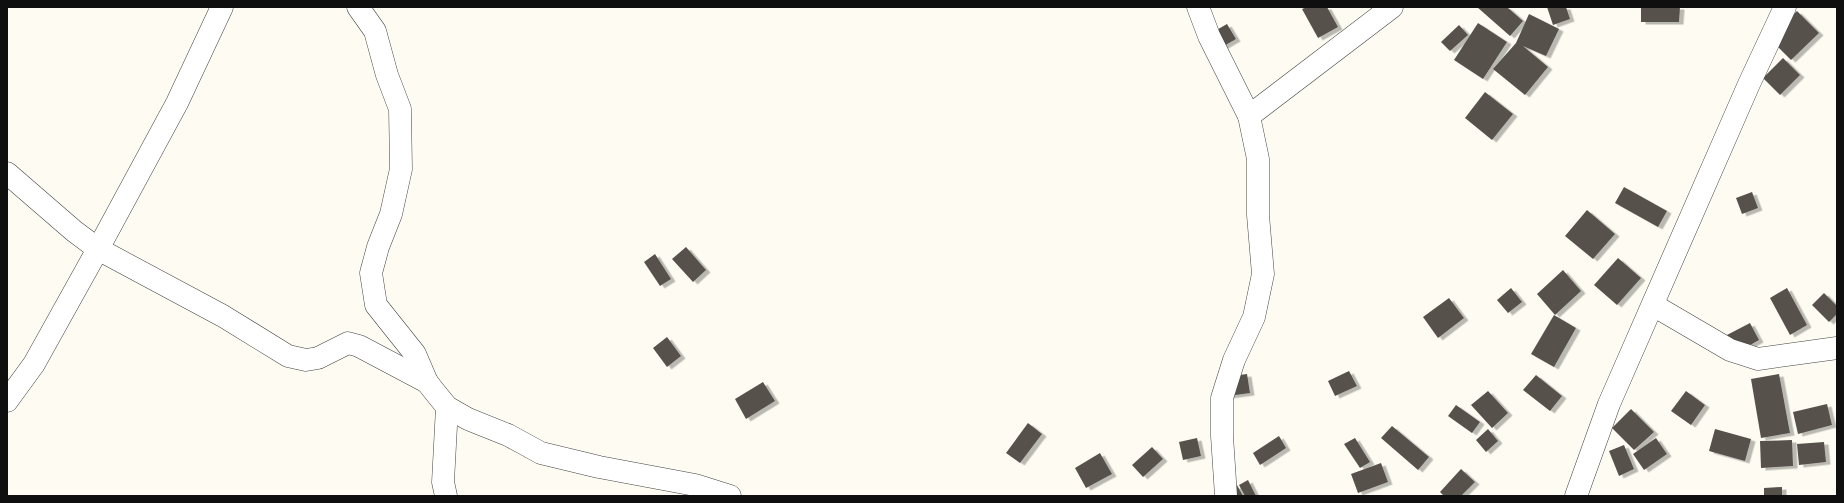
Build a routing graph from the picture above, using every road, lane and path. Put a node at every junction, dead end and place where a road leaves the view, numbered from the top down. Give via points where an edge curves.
1 (222, 7) edge
2 (358, 7) edge
3 (1198, 7) edge
4 (1392, 7) edge
5 (1784, 7) edge
6 (1249, 116) junction
7 (7, 173) edge
8 (98, 249) junction
9 (1653, 305) junction
10 (1837, 348) edge
11 (427, 382) junction
12 (7, 401) edge
13 (447, 406) junction
14 (446, 496) edge
15 (730, 496) edge
16 (1226, 496) edge
17 (1576, 496) edge

1 - 8 street via 177,103
2 - 11 street via 375,31 387,75 400,109 401,168 390,214 371,273 376,305 415,354
3 - 6 street via 1209,36
4 - 6 street
5 - 9 street
6 - 16 street via 1258,159 1258,215 1263,274 1254,316 1234,360 1222,398
7 - 8 street
8 - 11 street via 223,316 288,356 306,360 318,358 348,343 359,346
8 - 12 street via 34,364
9 - 10 street via 1730,350 1758,359
9 - 17 street via 1609,404
11 - 13 street
13 - 14 street via 443,482
13 - 15 street via 468,419 508,435 541,453 695,485

